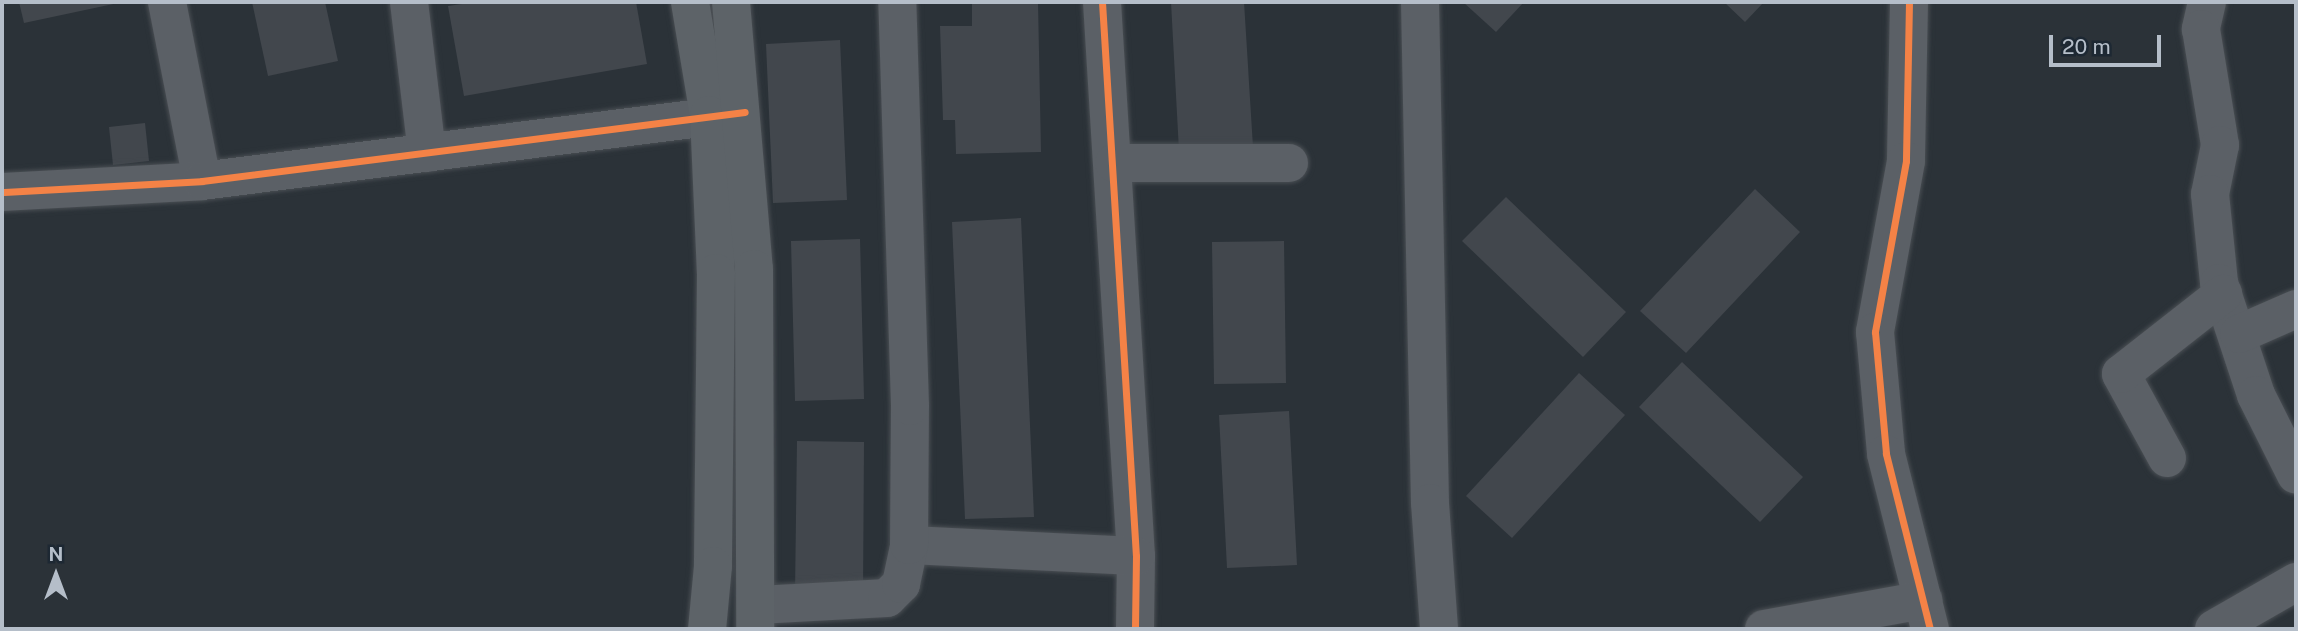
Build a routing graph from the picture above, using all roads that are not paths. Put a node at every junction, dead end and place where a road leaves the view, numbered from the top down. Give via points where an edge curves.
1 (167, 2) edge
2 (409, 2) edge
3 (690, 2) edge
4 (731, 2) edge
5 (897, 2) edge
6 (1102, 2) edge
7 (1420, 2) edge
8 (1909, 2) edge
9 (2207, 2) edge
10 (727, 114) junction
11 (427, 153) junction
12 (1114, 163) junction
13 (1289, 163) dead end
14 (202, 181) junction
15 (2, 192) edge
16 (2223, 293) junction
17 (2296, 309) edge
18 (2239, 334) junction
19 (2166, 458) dead end
20 (2296, 475) edge
21 (909, 545) junction
22 (1136, 556) junction
23 (2296, 582) edge
24 (1927, 615) edge
25 (756, 617) edge
26 (707, 629) edge
27 (1135, 629) edge
28 (1439, 629) edge
29 (1764, 629) edge
30 (2214, 629) edge

1 - 14 street
2 - 11 street
3 - 10 main road
4 - 10 main road
5 - 21 street via 907,189
6 - 12 street
7 - 28 street via 1430,503
8 - 24 street via 1906,161 1875,332 1886,454
9 - 16 street via 2202,29 2220,145 2210,194
10 - 11 street
10 - 25 main road via 754,269
10 - 26 main road via 716,273 713,566
11 - 14 street
12 - 13 street
12 - 22 street
14 - 15 street
16 - 18 street
16 - 19 street via 2121,374
17 - 18 street
18 - 20 street via 2256,395
21 - 22 street
21 - 25 street via 901,584 887,598
22 - 27 street
23 - 30 street
24 - 29 street

